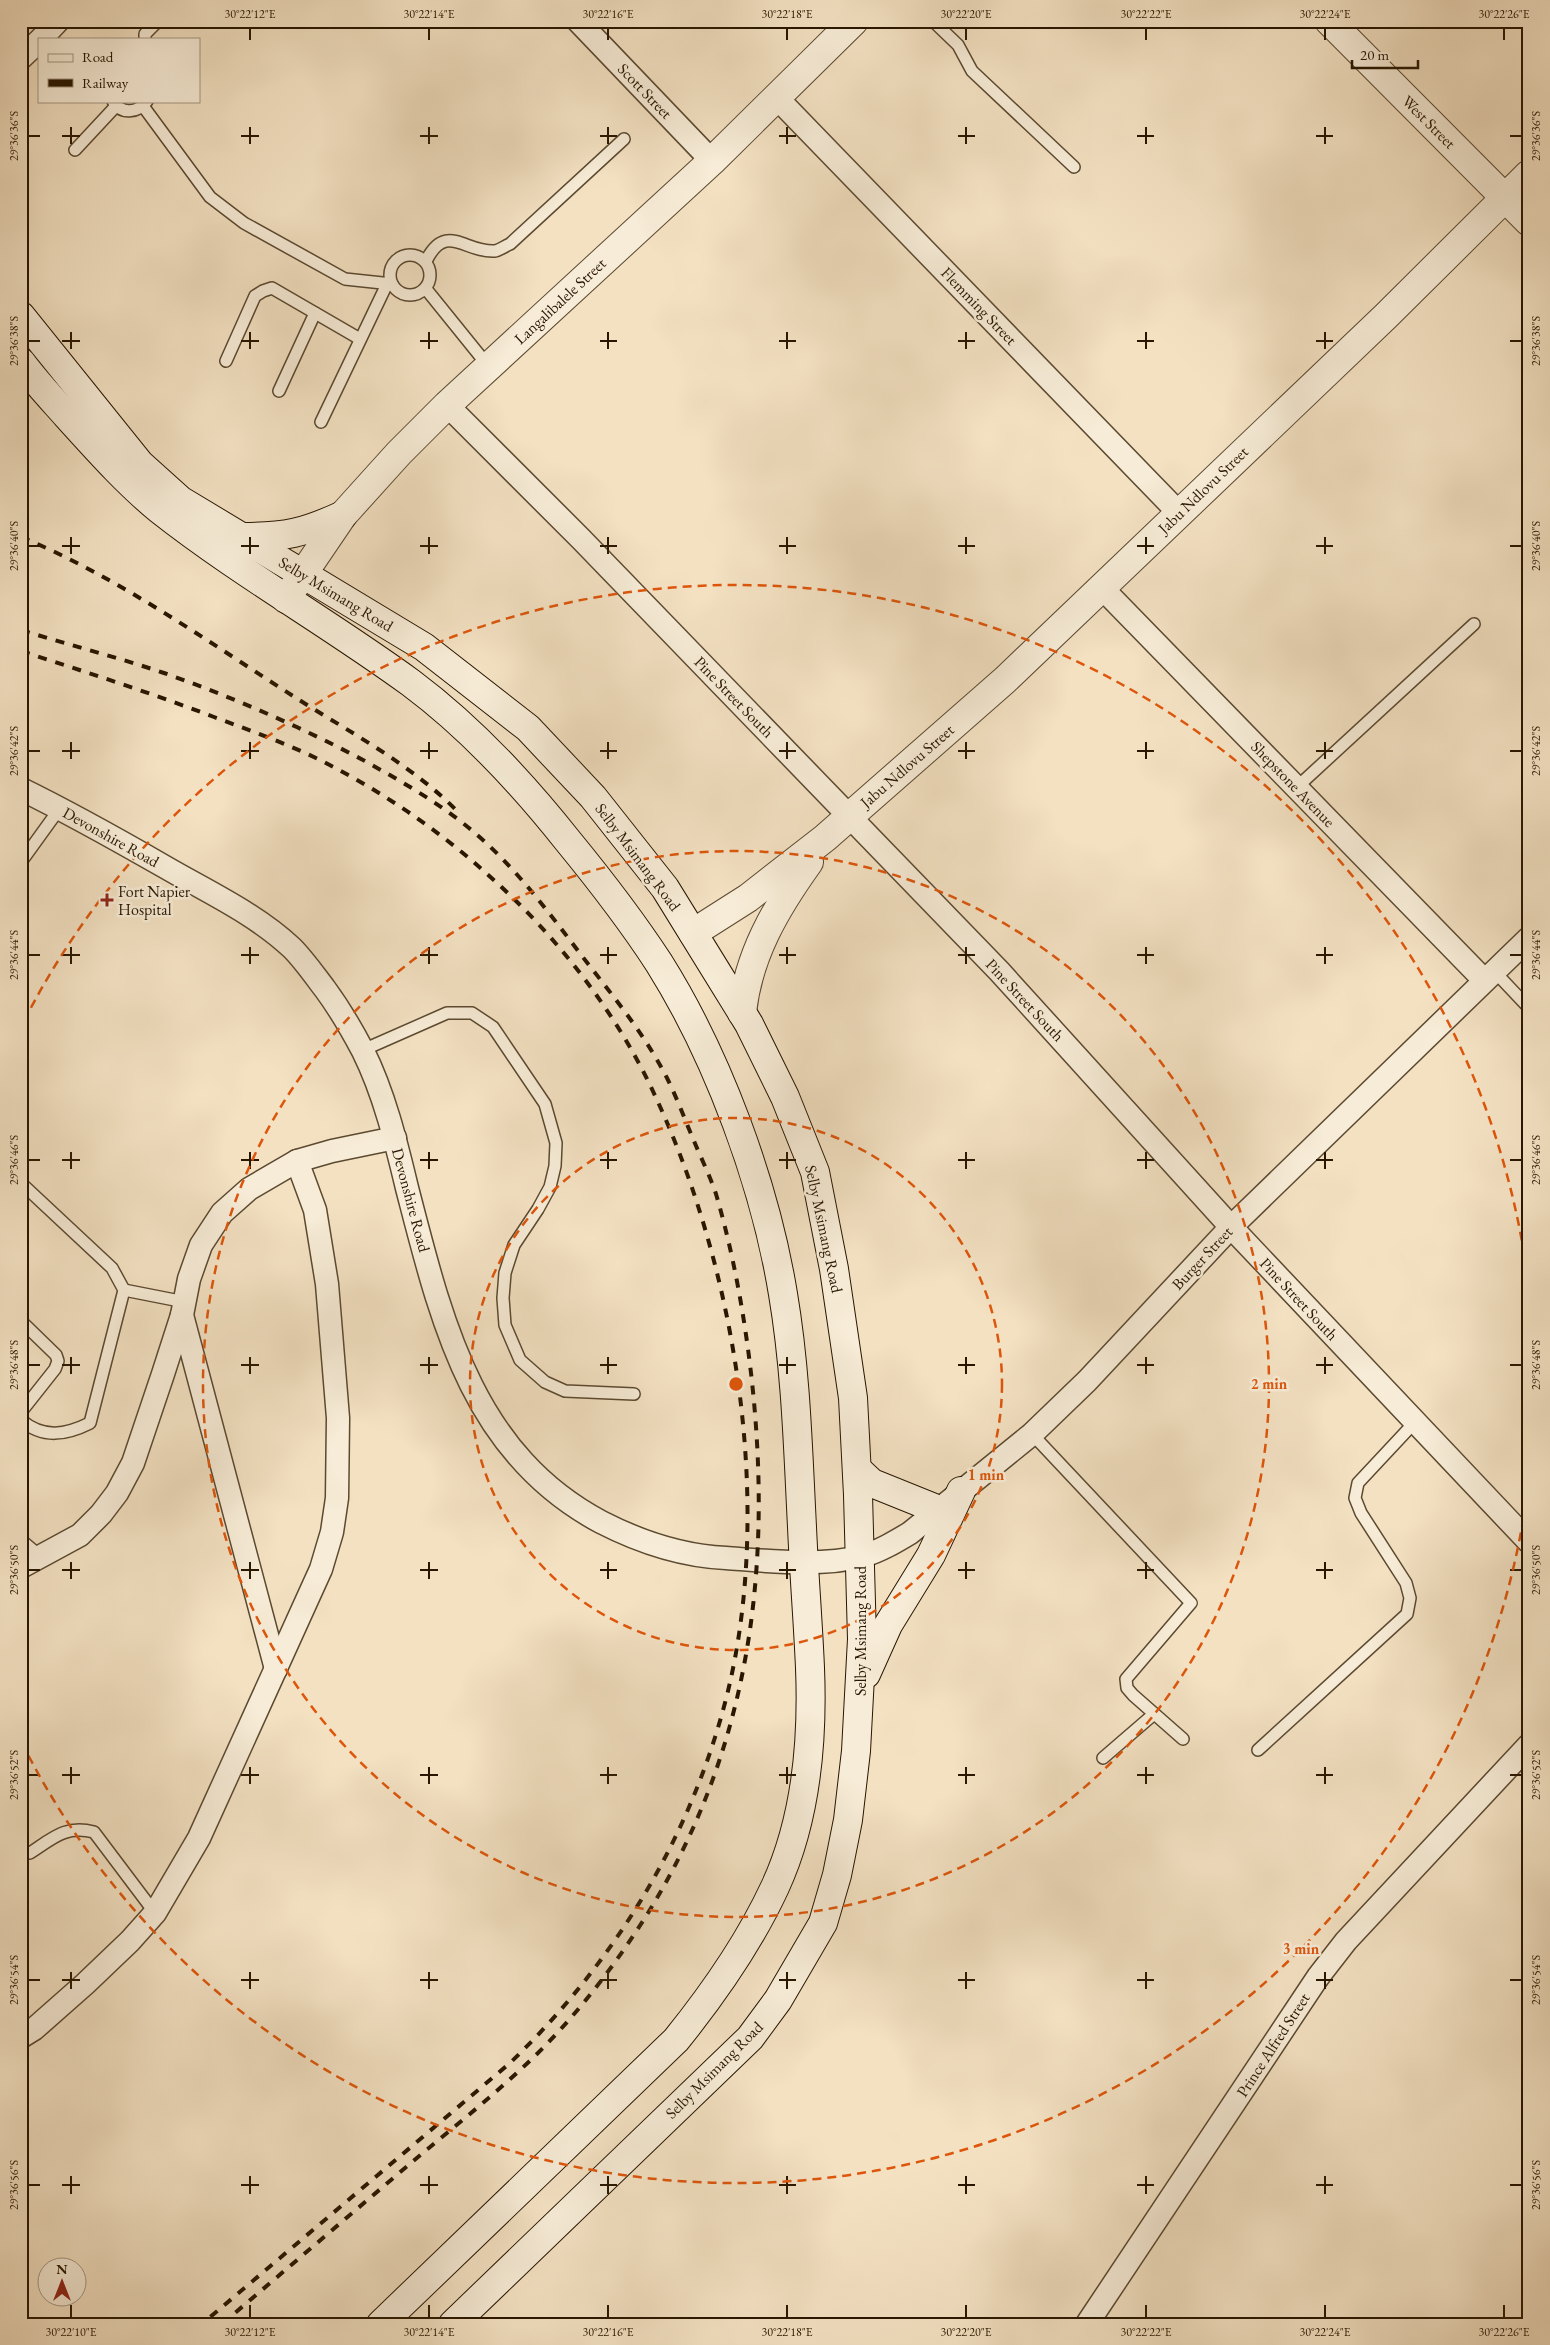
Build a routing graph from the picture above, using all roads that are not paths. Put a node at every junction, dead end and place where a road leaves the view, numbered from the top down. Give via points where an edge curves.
1 (58, 21) edge
2 (158, 21) edge
3 (578, 21) edge
4 (854, 21) edge
5 (933, 21) edge
6 (1329, 21) edge
7 (42, 38) edge
8 (145, 38) edge
9 (38, 42) edge
10 (21, 58) edge
11 (778, 99) junction
12 (115, 104) edge
13 (145, 104) edge
14 (624, 139) dead end
15 (75, 150) dead end
16 (712, 162) junction
17 (1074, 167) dead end
18 (1529, 174) edge
19 (1505, 198) junction
20 (1529, 222) edge
21 (426, 262) junction
22 (389, 284) junction
23 (426, 289) junction
24 (315, 313) junction
25 (21, 316) edge
26 (360, 339) junction
27 (226, 361) dead end
28 (21, 362) edge
29 (489, 367) junction
30 (279, 391) dead end
31 (447, 405) junction
32 (321, 422) dead end
33 (1180, 513) junction
34 (343, 514) junction
35 (242, 537) junction
36 (302, 573) junction
37 (1102, 588) junction
38 (286, 599) junction
39 (1474, 624) dead end
40 (1296, 788) junction
41 (21, 789) edge
42 (60, 808) junction
43 (848, 816) junction
44 (825, 838) junction
45 (21, 862) edge
46 (693, 933) junction
47 (1529, 938) edge
48 (1489, 976) junction
49 (1529, 1008) edge
50 (742, 1013) junction
51 (363, 1050) junction
52 (395, 1138) junction
53 (298, 1161) junction
54 (21, 1183) edge
55 (1231, 1226) junction
56 (124, 1290) junction
57 (184, 1309) junction
58 (21, 1321) edge
59 (634, 1394) dead end
60 (21, 1412) edge
61 (21, 1420) edge
62 (1416, 1422) junction
63 (1032, 1434) junction
64 (857, 1469) junction
65 (961, 1491) junction
66 (939, 1510) junction
67 (21, 1540) edge
68 (1529, 1542) edge
69 (860, 1557) junction
70 (31, 1562) edge
71 (803, 1563) junction
72 (276, 1669) junction
73 (860, 1691) junction
74 (1154, 1714) junction
75 (1183, 1739) dead end
76 (1529, 1744) edge
77 (1258, 1750) dead end
78 (1103, 1758) dead end
79 (30, 1853) dead end
80 (155, 1913) junction
81 (21, 2037) edge
82 (381, 2324) edge
83 (453, 2324) edge
84 (1088, 2324) edge

1 - 7 street
2 - 8 lane
3 - 16 street, Scott Street
4 - 11 main road, Langalibalele Street
5 - 17 lane via 958,44 972,72
6 - 19 main road, West Street
9 - 10 street
11 - 16 main road, Langalibalele Street
11 - 33 street, Flemming Street
12 - 13 lane via 124,110 134,111
12 - 15 lane
13 - 22 lane via 210,197 244,223 344,279
14 - 21 lane via 510,244 497,251 449,240 432,249
16 - 29 main road, Langalibalele Street
18 - 19 main road, Jabu Ndlovu Street
19 - 20 main road, West Street
19 - 33 main road, Jabu Ndlovu Street
21 - 22 lane via 408,254 399,257 392,265
21 - 23 lane via 431,270 431,280
22 - 23 lane via 407,295 417,295
22 - 26 lane
23 - 29 lane
24 - 26 lane
24 - 27 lane via 272,288 263,291 255,296
24 - 30 lane
25 - 35 main road, Selby Msimang Road via 140,464 180,500
26 - 32 lane
28 - 38 main road, Selby Msimang Road via 127,481 191,533
29 - 31 main road, Langalibalele Street
31 - 34 main road, Langalibalele Street
31 - 43 street, Pine Street South via 582,539
33 - 37 main road, Jabu Ndlovu Street
34 - 35 main road via 288,536
34 - 36 main road, Langalibalele Street
35 - 36 main road, Selby Msimang Road
36 - 38 main road, Langalibalele Street
36 - 46 main road, Selby Msimang Road via 424,647 528,728 593,797 665,888
37 - 40 street, Shepstone Avenue
37 - 43 main road, Jabu Ndlovu Street via 1005,680
38 - 71 main road, Selby Msimang Road via 417,688 488,750 546,812 616,900 661,966 696,1030 750,1164 768,1222 783,1290 794,1370
39 - 40 lane
40 - 48 street, Shepstone Avenue
41 - 42 street, Devonshire Road
42 - 45 lane
42 - 51 street, Devonshire Road via 264,926 294,950 326,990
43 - 44 main road, Jabu Ndlovu Street
43 - 55 street, Pine Street South via 999,971
44 - 46 main road, Jabu Ndlovu Street via 748,898
44 - 50 main road, Jabu Ndlovu Street via 788,891 758,947
46 - 50 main road, Selby Msimang Road
47 - 48 street, Burger Street
48 - 49 lane
48 - 55 street, Burger Street
50 - 64 main road, Selby Msimang Road via 785,1097 814,1172 837,1287 853,1398
51 - 52 street, Devonshire Road
51 - 59 lane via 447,1013 472,1013 493,1027 545,1104 556,1143 550,1187 514,1245 505,1273 505,1325 520,1360 545,1382 565,1391
52 - 53 street
52 - 71 street, Devonshire Road via 420,1237 454,1347 476,1398 492,1425 527,1465 554,1492 626,1535 666,1549 708,1558
53 - 57 street via 249,1189 222,1212 201,1245 189,1279
53 - 72 street via 314,1210 328,1284 338,1418 338,1471 332,1532 324,1560
54 - 56 lane via 112,1268
55 - 62 street, Pine Street South
55 - 63 street, Burger Street via 1087,1381
56 - 57 lane
56 - 61 lane via 90,1423 68,1432 44,1434
57 - 70 street via 133,1463 117,1493 80,1535
57 - 72 street
58 - 60 lane via 56,1355 58,1361
62 - 68 street, Pine Street South
62 - 77 lane via 1358,1483 1356,1498 1361,1513 1406,1583 1410,1598 1407,1614
63 - 65 street, Burger Street
63 - 74 lane via 1191,1603 1126,1679 1127,1688
64 - 66 main road via 872,1483
64 - 69 main road, Selby Msimang Road
65 - 66 street, Burger Street
65 - 73 main road via 931,1554 888,1625
66 - 69 street, Burger Street via 910,1534
67 - 70 lane
69 - 71 street, Devonshire Road
69 - 73 main road, Selby Msimang Road
71 - 82 main road, Selby Msimang Road via 810,1671 803,1796 791,1845 776,1885 746,1942 713,1994 676,2040
72 - 80 street via 199,1838
73 - 83 main road, Selby Msimang Road via 848,1820 837,1875 823,1923 778,2000 750,2038
74 - 75 lane
74 - 78 lane
76 - 84 street, Prince Alfred Street via 1346,1941 1318,1977
79 - 80 lane via 64,1831 81,1829 94,1832
80 - 81 street via 85,1984

